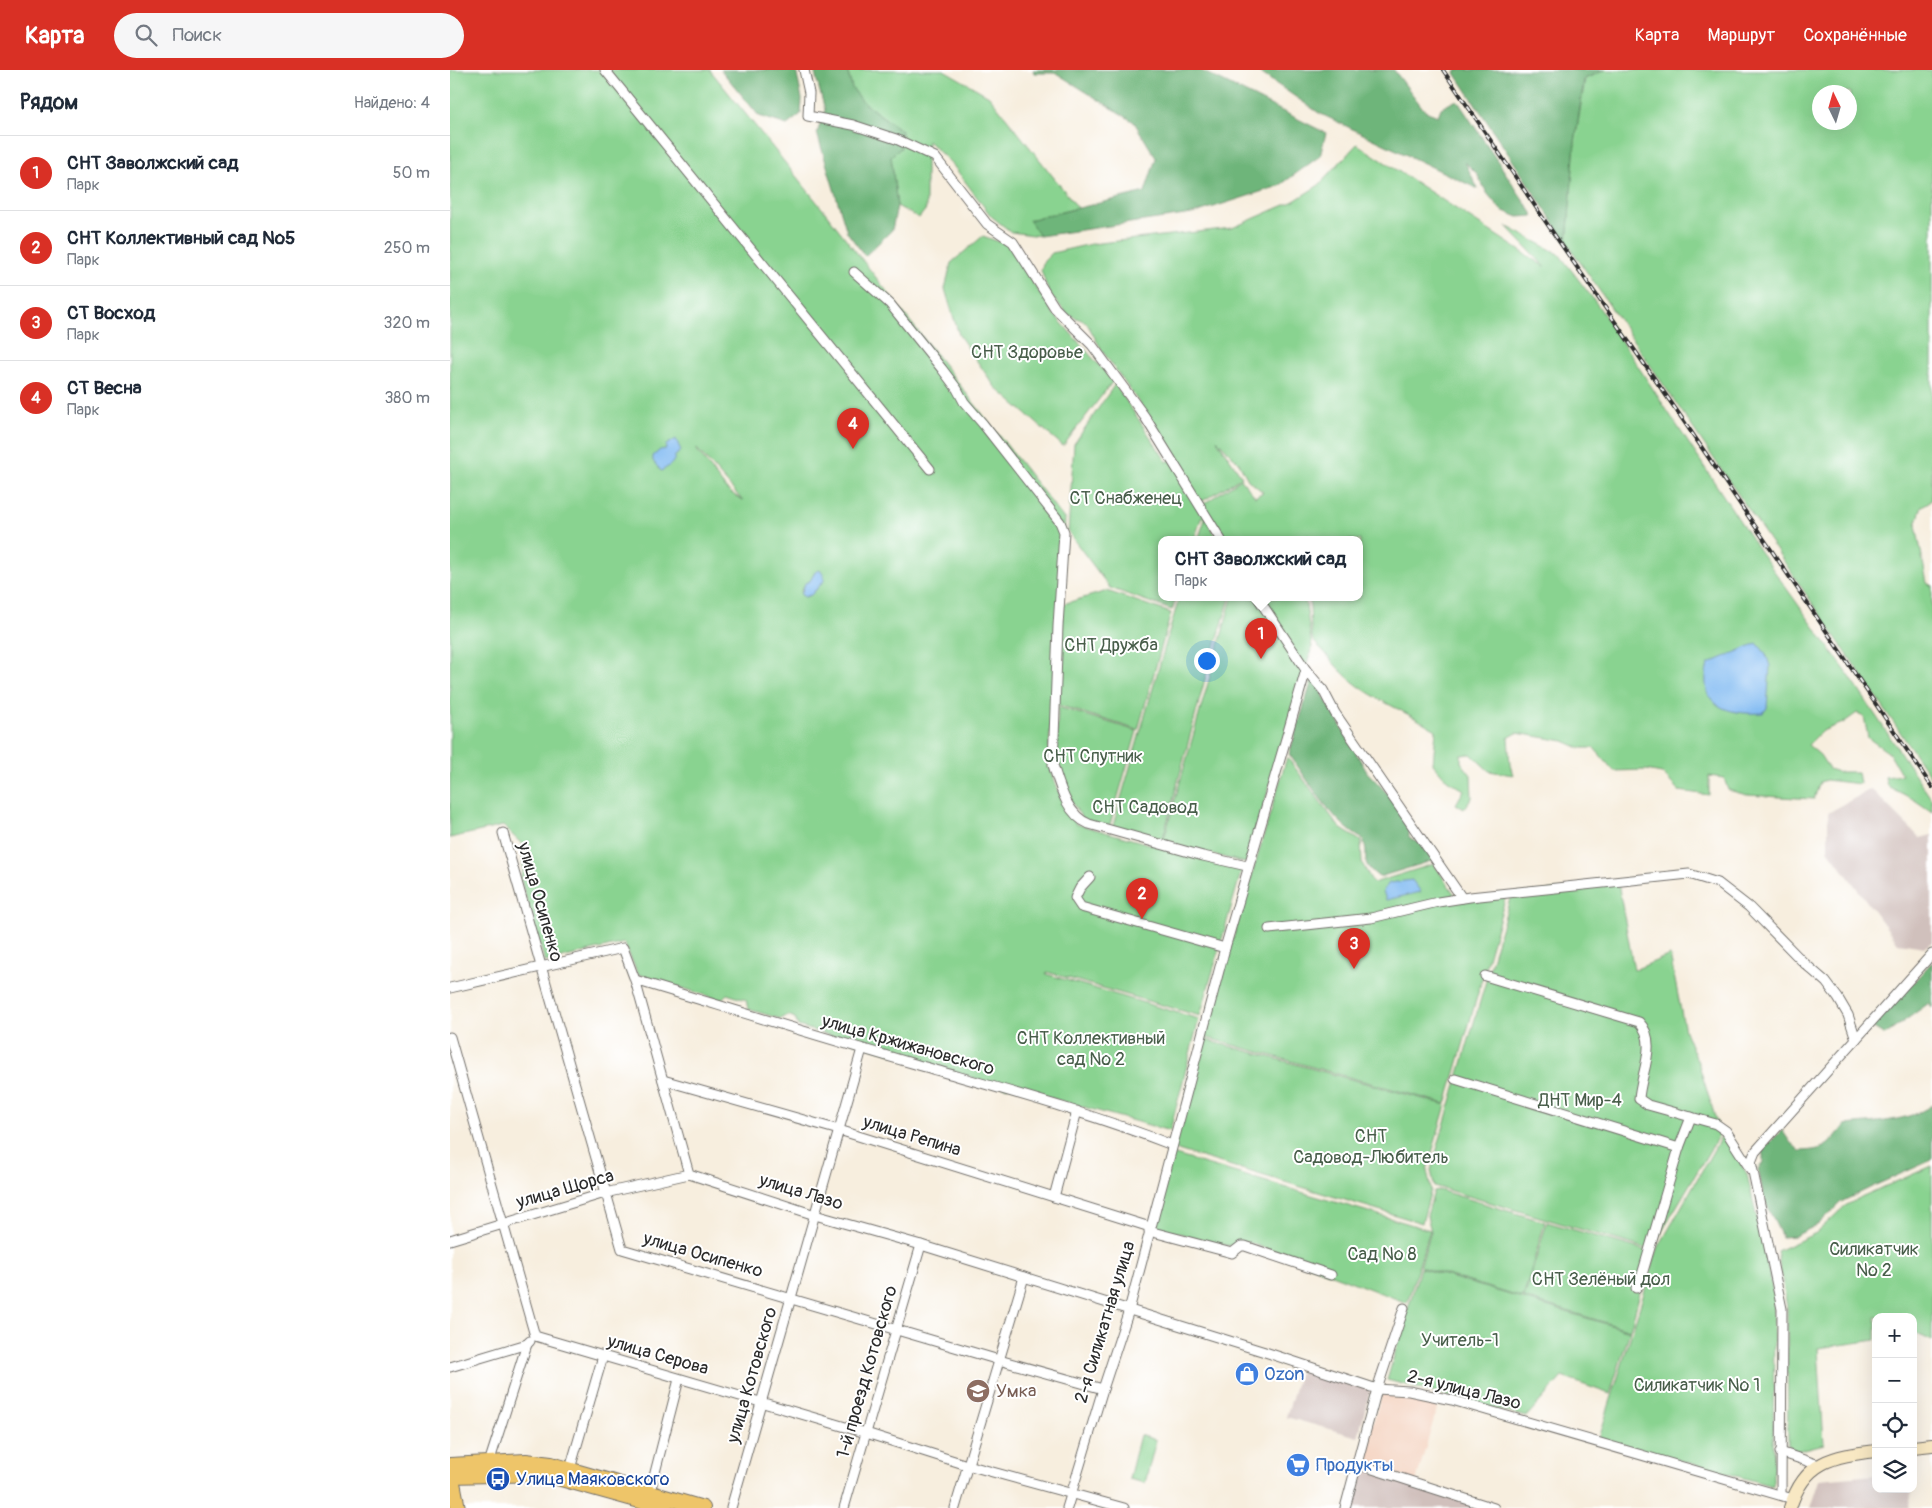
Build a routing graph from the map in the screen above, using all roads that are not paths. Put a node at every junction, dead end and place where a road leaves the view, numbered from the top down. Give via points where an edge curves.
1 (605, 70) edge
2 (804, 70) edge
3 (854, 272) dead end
4 (930, 469) dead end
5 (1219, 536) edge
6 (1260, 601) edge
7 (1306, 670) junction
8 (503, 833) dead end
9 (1247, 866) junction
10 (1090, 876) dead end
11 (1462, 898) junction
12 (1269, 929) dead end
13 (1225, 948) junction
14 (1932, 954) edge
15 (542, 967) junction
16 (1486, 976) dead end
17 (635, 980) junction
18 (450, 988) edge
19 (450, 1037) edge
20 (1856, 1039) junction
21 (862, 1049) junction
22 (1455, 1079) dead end
23 (663, 1080) junction
24 (1077, 1111) junction
25 (1691, 1117) junction
26 (839, 1130) junction
27 (1172, 1145) junction
28 (1679, 1148) junction
29 (1752, 1170) junction
30 (690, 1174) junction
31 (605, 1193) junction
32 (1054, 1197) junction
33 (816, 1215) junction
34 (504, 1223) junction
35 (1150, 1229) junction
36 (450, 1240) edge
37 (921, 1245) junction
38 (1330, 1275) dead end
39 (1024, 1277) junction
40 (1636, 1288) dead end
41 (790, 1298) junction
42 (1404, 1308) dead end
43 (1129, 1310) junction
44 (896, 1330) junction
45 (535, 1336) junction
46 (527, 1344) junction
47 (604, 1356) junction
48 (999, 1360) junction
49 (450, 1367) edge
50 (680, 1378) junction
51 (1103, 1389) junction
52 (1377, 1389) junction
53 (760, 1403) junction
54 (866, 1433) junction
55 (1932, 1445) edge
56 (1917, 1447) edge
57 (1780, 1452) junction
58 (1872, 1452) edge
59 (489, 1463) junction
60 (1357, 1464) junction
61 (1819, 1465) junction
62 (967, 1466) junction
63 (570, 1469) junction
64 (451, 1470) edge
65 (650, 1492) junction
66 (1071, 1493) junction
67 (1788, 1501) edge
68 (458, 1508) edge
69 (664, 1508) edge
70 (703, 1508) edge
71 (731, 1508) edge
72 (844, 1508) edge
73 (955, 1508) edge
74 (1067, 1508) edge
75 (1124, 1508) edge
76 (1345, 1508) edge
77 (1494, 1508) edge

1 - 4 street
2 - 5 street via 809,93 808,116 853,124 935,157 987,224 1013,242 1055,308 1092,345 1145,417
3 - 9 street via 890,304 1060,522 1064,532 1053,765 1071,810 1089,824
6 - 7 street
7 - 9 street, 2-я Силикатная улица
7 - 11 street via 1324,690 1335,713
8 - 15 street, улица Осипенко
9 - 13 street, 2-я Силикатная улица
10 - 13 street via 1075,898 1081,907
11 - 12 street via 1371,918
11 - 20 street via 1689,874 1718,883 1749,907 1826,982 1848,1015
13 - 27 street, 2-я Силикатная улица
14 - 20 street
15 - 17 street via 623,948
15 - 18 street
15 - 31 street, улица Осипенко
16 - 25 street via 1639,1022 1648,1037 1639,1099 1648,1105
17 - 21 street, улица Кржижановского
17 - 23 street
19 - 34 street
20 - 29 street via 1755,1152 1750,1162
21 - 24 street, улица Кржижановского
21 - 26 street, улица Котовского
22 - 28 street
23 - 26 street, улица Репина
23 - 30 street
24 - 27 street, улица Кржижановского
24 - 32 street
25 - 28 street
25 - 29 street via 1716,1124 1726,1131
26 - 32 street, улица Репина
26 - 33 street, улица Котовского
27 - 35 street, 2-я Силикатная улица
28 - 40 street
29 - 57 street via 1782,1309
30 - 31 street, улица Щорса
30 - 33 street, улица Лазо
31 - 34 street, улица Щорса
31 - 41 street, улица Осипенко via 622,1249
32 - 35 street, улица Репина
33 - 37 street, улица Лазо
33 - 41 street, улица Котовского
34 - 36 street, улица Щорса
34 - 45 street
35 - 38 street, улица Репина via 1232,1253 1245,1246
35 - 43 street, 2-я Силикатная улица
37 - 39 street, улица Лазо
37 - 44 street, 1-й проезд Котовского
39 - 43 street, улица Лазо
39 - 48 street
41 - 44 street, улица Осипенко
41 - 53 street, улица Котовского
42 - 52 street
43 - 51 street, 2-я Силикатная улица
43 - 52 street, 2-я улица Лазо
44 - 48 street, улица Осипенко
44 - 54 street, 1-й проезд Котовского
45 - 46 street
45 - 47 street, улица Серова
46 - 49 street
46 - 59 street
47 - 50 street, улица Серова
47 - 63 street
48 - 51 street, улица Осипенко
48 - 62 street
50 - 53 street, улица Серова
50 - 65 street
51 - 66 street, 2-я Силикатная улица
52 - 60 street
52 - 67 street, 2-я улица Лазо via 1409,1391 1452,1400
53 - 54 street, улица Серова
53 - 71 street, улица Котовского
54 - 62 street, улица Серова
54 - 72 street, 1-й проезд Котовского
55 - 56 main road
57 - 61 street
57 - 67 street
58 - 61 main road via 1839,1456
59 - 63 main road via 533,1462
59 - 64 main road
60 - 76 street
60 - 77 street
61 - 67 main road
62 - 66 street, улица Серова
62 - 73 street
63 - 65 main road
64 - 68 main road
64 - 69 main road via 543,1474
65 - 70 main road
66 - 74 street, 2-я Силикатная улица
66 - 75 street, улица Серова

